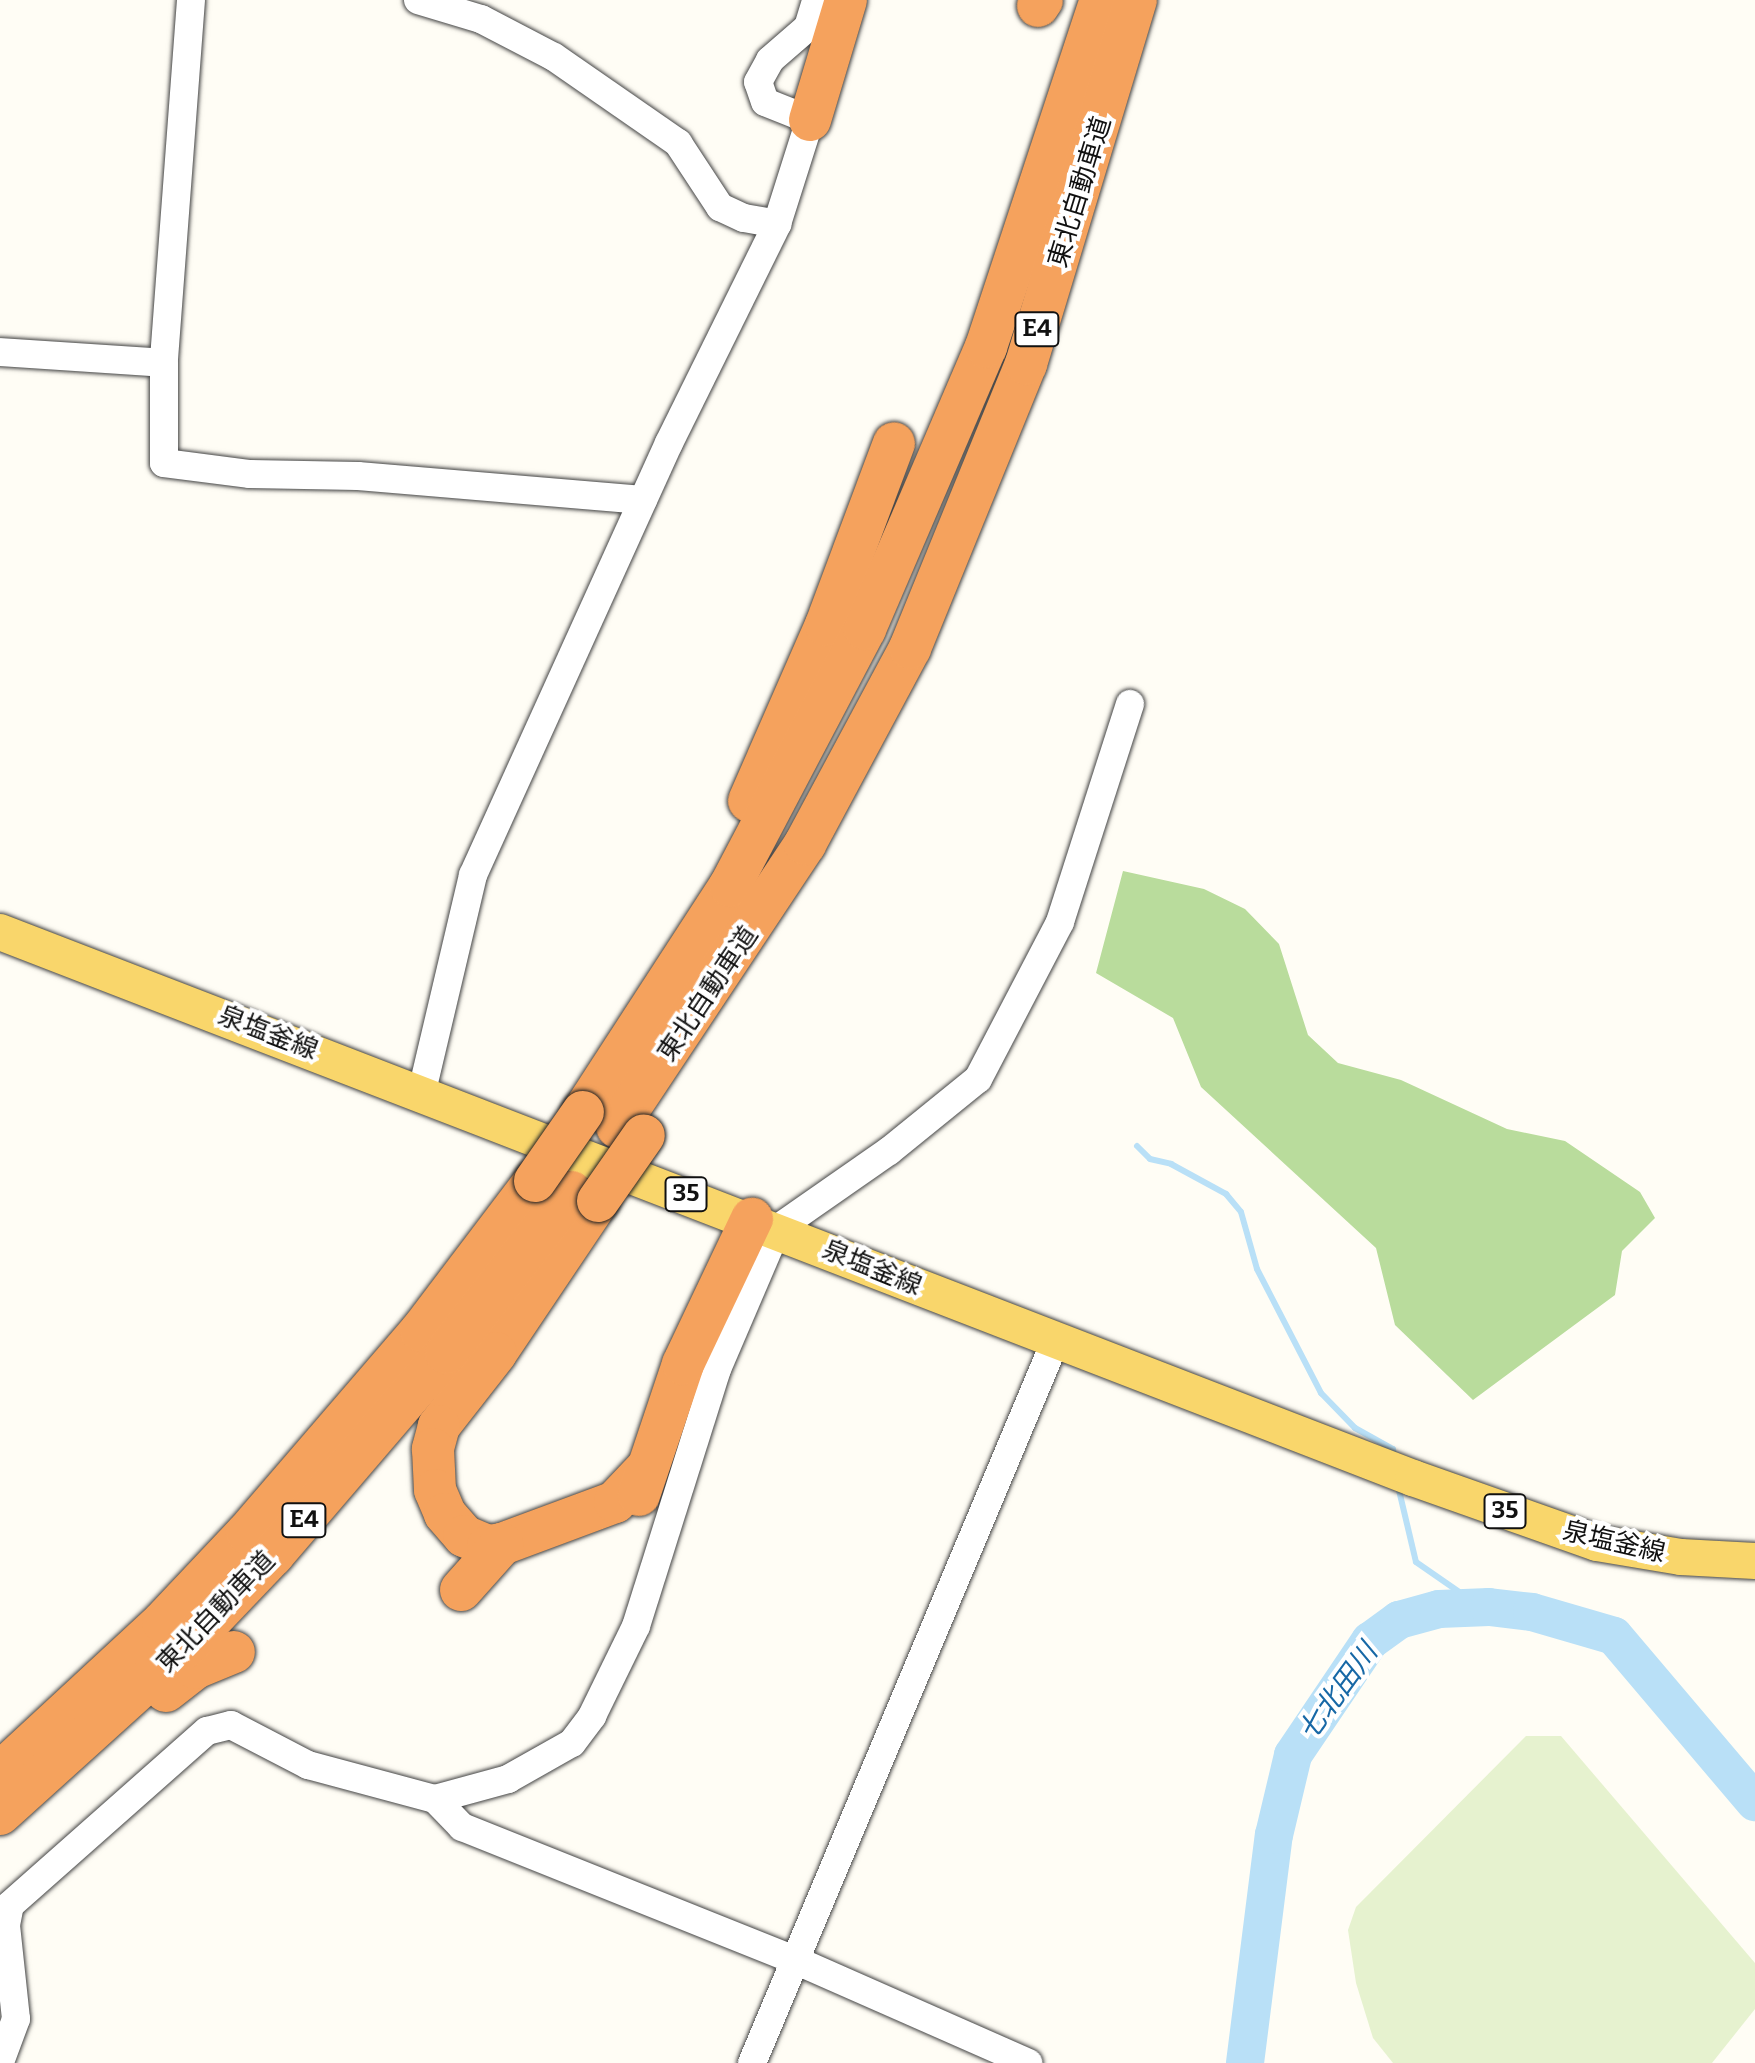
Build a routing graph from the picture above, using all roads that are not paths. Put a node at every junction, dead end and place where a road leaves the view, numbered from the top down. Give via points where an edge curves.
1 (191, 0) edge
2 (418, 0) edge
3 (1101, 0) edge
4 (1136, 0) edge
5 (841, 7) edge
6 (810, 120) junction
7 (777, 224) junction
8 (0, 352) edge
9 (164, 363) junction
10 (894, 443) dead end
11 (643, 500) junction
12 (1130, 704) dead end
13 (0, 932) edge
14 (639, 1029) junction
15 (422, 1091) junction
16 (615, 1125) junction
17 (568, 1191) junction
18 (765, 1224) junction
19 (1055, 1342) junction
20 (499, 1556) junction
21 (1755, 1561) edge
22 (461, 1590) dead end
23 (234, 1652) dead end
24 (0, 1773) edge
25 (435, 1799) junction
26 (0, 1814) edge
27 (0, 1823) edge
28 (795, 1960) junction
29 (0, 2062) edge
30 (752, 2063) edge
31 (1028, 2063) edge

1 - 9 street
2 - 7 street via 481,19 554,57 678,143 720,207
3 - 14 highway, 東北自動車道 / E4 via 986,347 906,540 772,812
4 - 16 highway, 東北自動車道 / E4 via 1026,364 910,648 805,844 732,961
5 - 6 highway
5 - 6 street via 770,60 758,82 765,102
6 - 7 street
7 - 11 street
8 - 9 street
9 - 11 street via 164,463 250,474 358,476
10 - 14 highway via 820,640 714,879
11 - 15 street via 473,875
12 - 18 street via 1060,922 978,1079 889,1151
13 - 15 main road, 泉塩釜線 / 35
14 - 16 highway, 東北自動車道 / E4
15 - 18 main road, 泉塩釜線 / 35
16 - 17 highway, 東北自動車道 / E4, bridge
16 - 17 highway, bridge
17 - 20 highway via 496,1353 439,1426 432,1474 439,1502 464,1536
17 - 24 highway, 東北自動車道 / E4 via 421,1331 247,1533 153,1632
17 - 26 highway, 東北自動車道 / E4 via 446,1353 273,1555 184,1648
18 - 19 main road, 泉塩釜線 / 35
18 - 20 highway via 683,1364 647,1468 615,1502
18 - 25 street via 636,1626 592,1716 572,1743 545,1760 508,1779
19 - 21 main road, 泉塩釜線 / 35 via 1597,1543 1681,1557
19 - 28 street
20 - 22 highway
23 - 27 highway via 195,1668
25 - 28 street via 462,1827
25 - 29 street via 308,1765 231,1725 207,1731 10,1905 6,1925 16,2019
28 - 30 street
28 - 31 street

